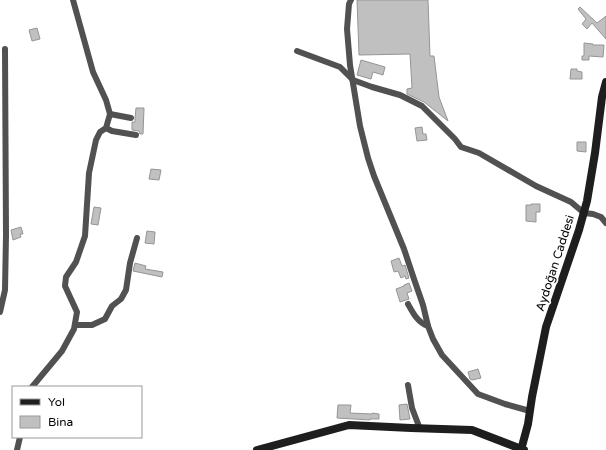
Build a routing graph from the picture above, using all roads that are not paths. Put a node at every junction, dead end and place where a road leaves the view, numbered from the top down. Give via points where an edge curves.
1 (73, 0) edge
2 (351, 0) edge
3 (5, 49) dead end
4 (297, 51) dead end
5 (353, 80) junction
6 (606, 82) edge
7 (110, 114) junction
8 (131, 118) dead end
9 (106, 128) junction
10 (136, 135) dead end
11 (584, 213) junction
12 (606, 223) edge
13 (136, 238) dead end
14 (408, 304) dead end
15 (0, 312) edge
16 (75, 325) junction
17 (428, 326) junction
18 (408, 385) dead end
19 (33, 386) edge
20 (530, 411) junction
21 (420, 429) junction
22 (20, 438) edge
23 (17, 450) edge
24 (256, 450) edge
25 (522, 450) edge

1 - 7 street via 93,72
2 - 5 street via 347,29
3 - 15 street via 5,290
4 - 5 street via 340,67
5 - 11 street via 400,95 422,106 461,147 479,153 536,186 571,202
5 - 17 street via 368,158 404,249
6 - 11 street, Aydoğan Caddesi
7 - 8 street
7 - 9 street
9 - 10 street
9 - 16 street via 100,132 96,140 89,173 85,236 76,262 66,277 65,286 77,312
11 - 12 street via 602,217
11 - 20 street, Aydoğan Caddesi via 546,327
13 - 16 street via 126,290 121,299 112,306 105,318 92,325
14 - 17 street via 418,320
16 - 19 street via 62,351
17 - 20 street via 442,355 478,394
18 - 21 street via 412,408
20 - 25 street, Aydoğan Caddesi
21 - 24 street via 350,425
21 - 25 street via 472,430
22 - 23 street

